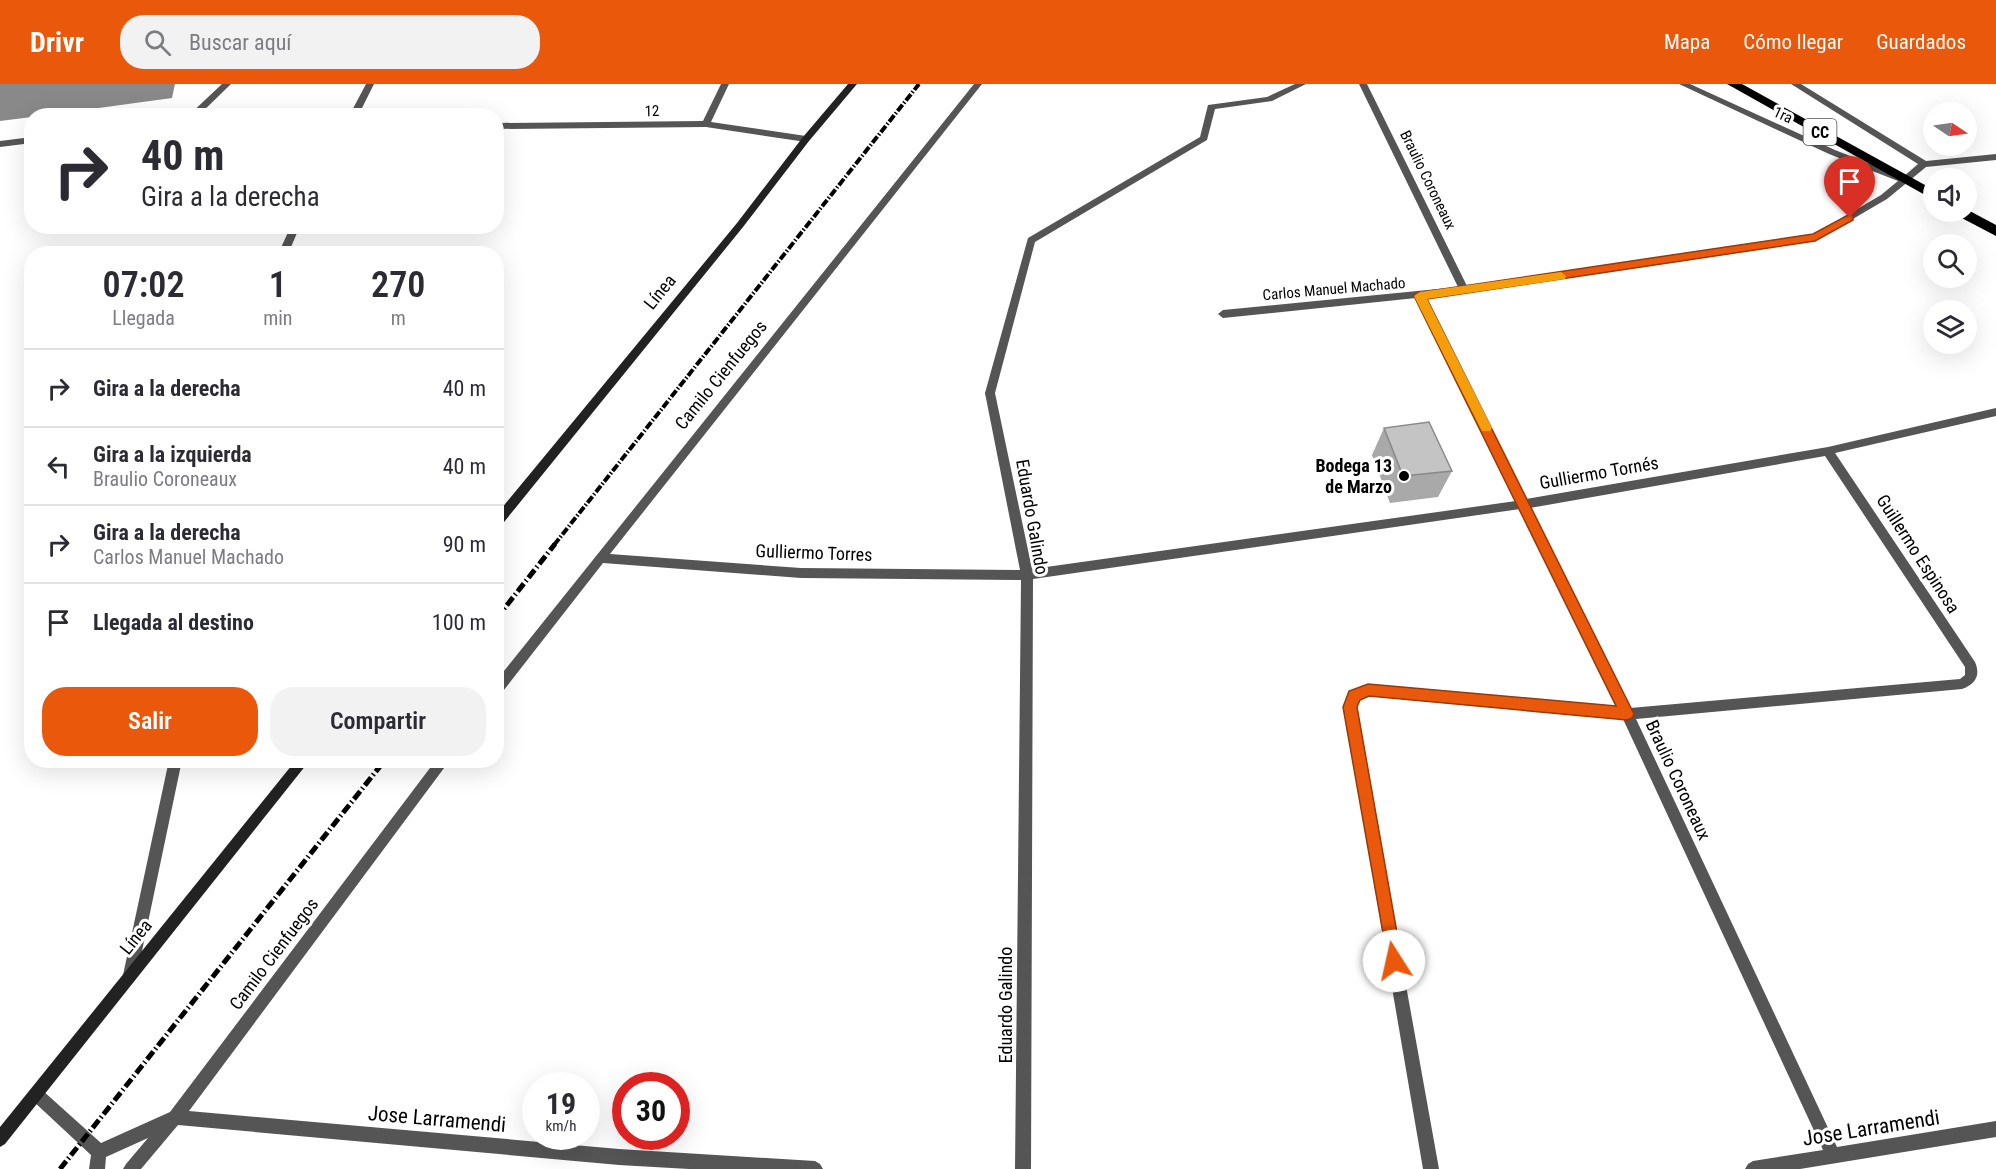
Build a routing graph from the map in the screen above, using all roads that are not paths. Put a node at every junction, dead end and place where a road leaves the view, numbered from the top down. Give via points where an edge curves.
1 (227, 84) edge
2 (370, 84) edge
3 (725, 84) edge
4 (853, 84) edge
5 (978, 84) edge
6 (1302, 84) edge
7 (1363, 84) edge
8 (1683, 84) edge
9 (1733, 84) edge
10 (1795, 84) edge
11 (201, 108) edge
12 (357, 108) edge
13 (706, 124) junction
14 (504, 126) edge
15 (806, 139) junction
16 (24, 141) edge
17 (0, 144) edge
18 (1996, 157) edge
19 (1924, 164) junction
20 (1906, 181) junction
21 (1923, 190) edge
22 (1977, 221) edge
23 (1996, 231) edge
24 (1464, 290) junction
25 (1420, 296) junction
26 (1223, 314) dead end
27 (1996, 412) edge
28 (1828, 451) junction
29 (1525, 504) junction
30 (504, 514) edge
31 (600, 558) junction
32 (1027, 575) junction
33 (504, 682) edge
34 (1627, 714) junction
35 (174, 768) edge
36 (298, 768) edge
37 (438, 768) edge
38 (130, 975) junction
39 (37, 1095) junction
40 (175, 1117) junction
41 (1996, 1129) edge
42 (0, 1140) edge
43 (99, 1152) junction
44 (1833, 1155) junction
45 (618, 1163) edge
46 (97, 1169) edge
47 (131, 1169) edge
48 (815, 1169) edge
49 (1023, 1169) edge
50 (1431, 1169) edge
51 (1753, 1169) edge

1 - 11 street
2 - 12 street
3 - 13 street
4 - 15 main road, Línea
5 - 31 street, Camilo Cienfuegos
6 - 32 street, Eduardo Galindo via 1269,99 1212,107 1204,138 1031,240 990,393
7 - 24 street, Braulio Coroneaux
8 - 20 street, 1ra
9 - 20 highway, CC
10 - 19 street
13 - 14 street, 12
13 - 15 street, 12
15 - 30 main road, Línea
16 - 17 street
18 - 19 street
19 - 20 street, Carlos Manuel Machado
20 - 21 highway, CC
20 - 24 street, Carlos Manuel Machado via 1815,238
22 - 23 highway
24 - 25 street, Carlos Manuel Machado
25 - 26 street, Carlos Manuel Machado
25 - 29 street, Braulio Coroneaux
27 - 28 street, Gulliermo Tornés
28 - 29 street, Gulliermo Tornés
28 - 34 street, Guillermo Espinosa via 1971,666 1971,678 1962,684
29 - 32 street, Gulliermo Tornés
29 - 34 street, Braulio Coroneaux
31 - 32 street, Gulliermo Torres via 801,573
31 - 33 street, Camilo Cienfuegos
32 - 49 street, Eduardo Galindo
34 - 44 street, Braulio Coroneaux
34 - 50 street via 1368,690 1354,696 1350,707
35 - 38 street
36 - 38 main road, Línea
37 - 40 street, Camilo Cienfuegos
38 - 39 main road, Línea
39 - 42 main road, Línea
39 - 43 street
40 - 43 street, Jose Larramendi
40 - 45 street, Jose Larramendi
40 - 47 street, Camilo Cienfuegos
41 - 44 street, Jose Larramendi
43 - 46 street
44 - 51 street, Jose Larramendi
45 - 48 street, Jose Larramendi

